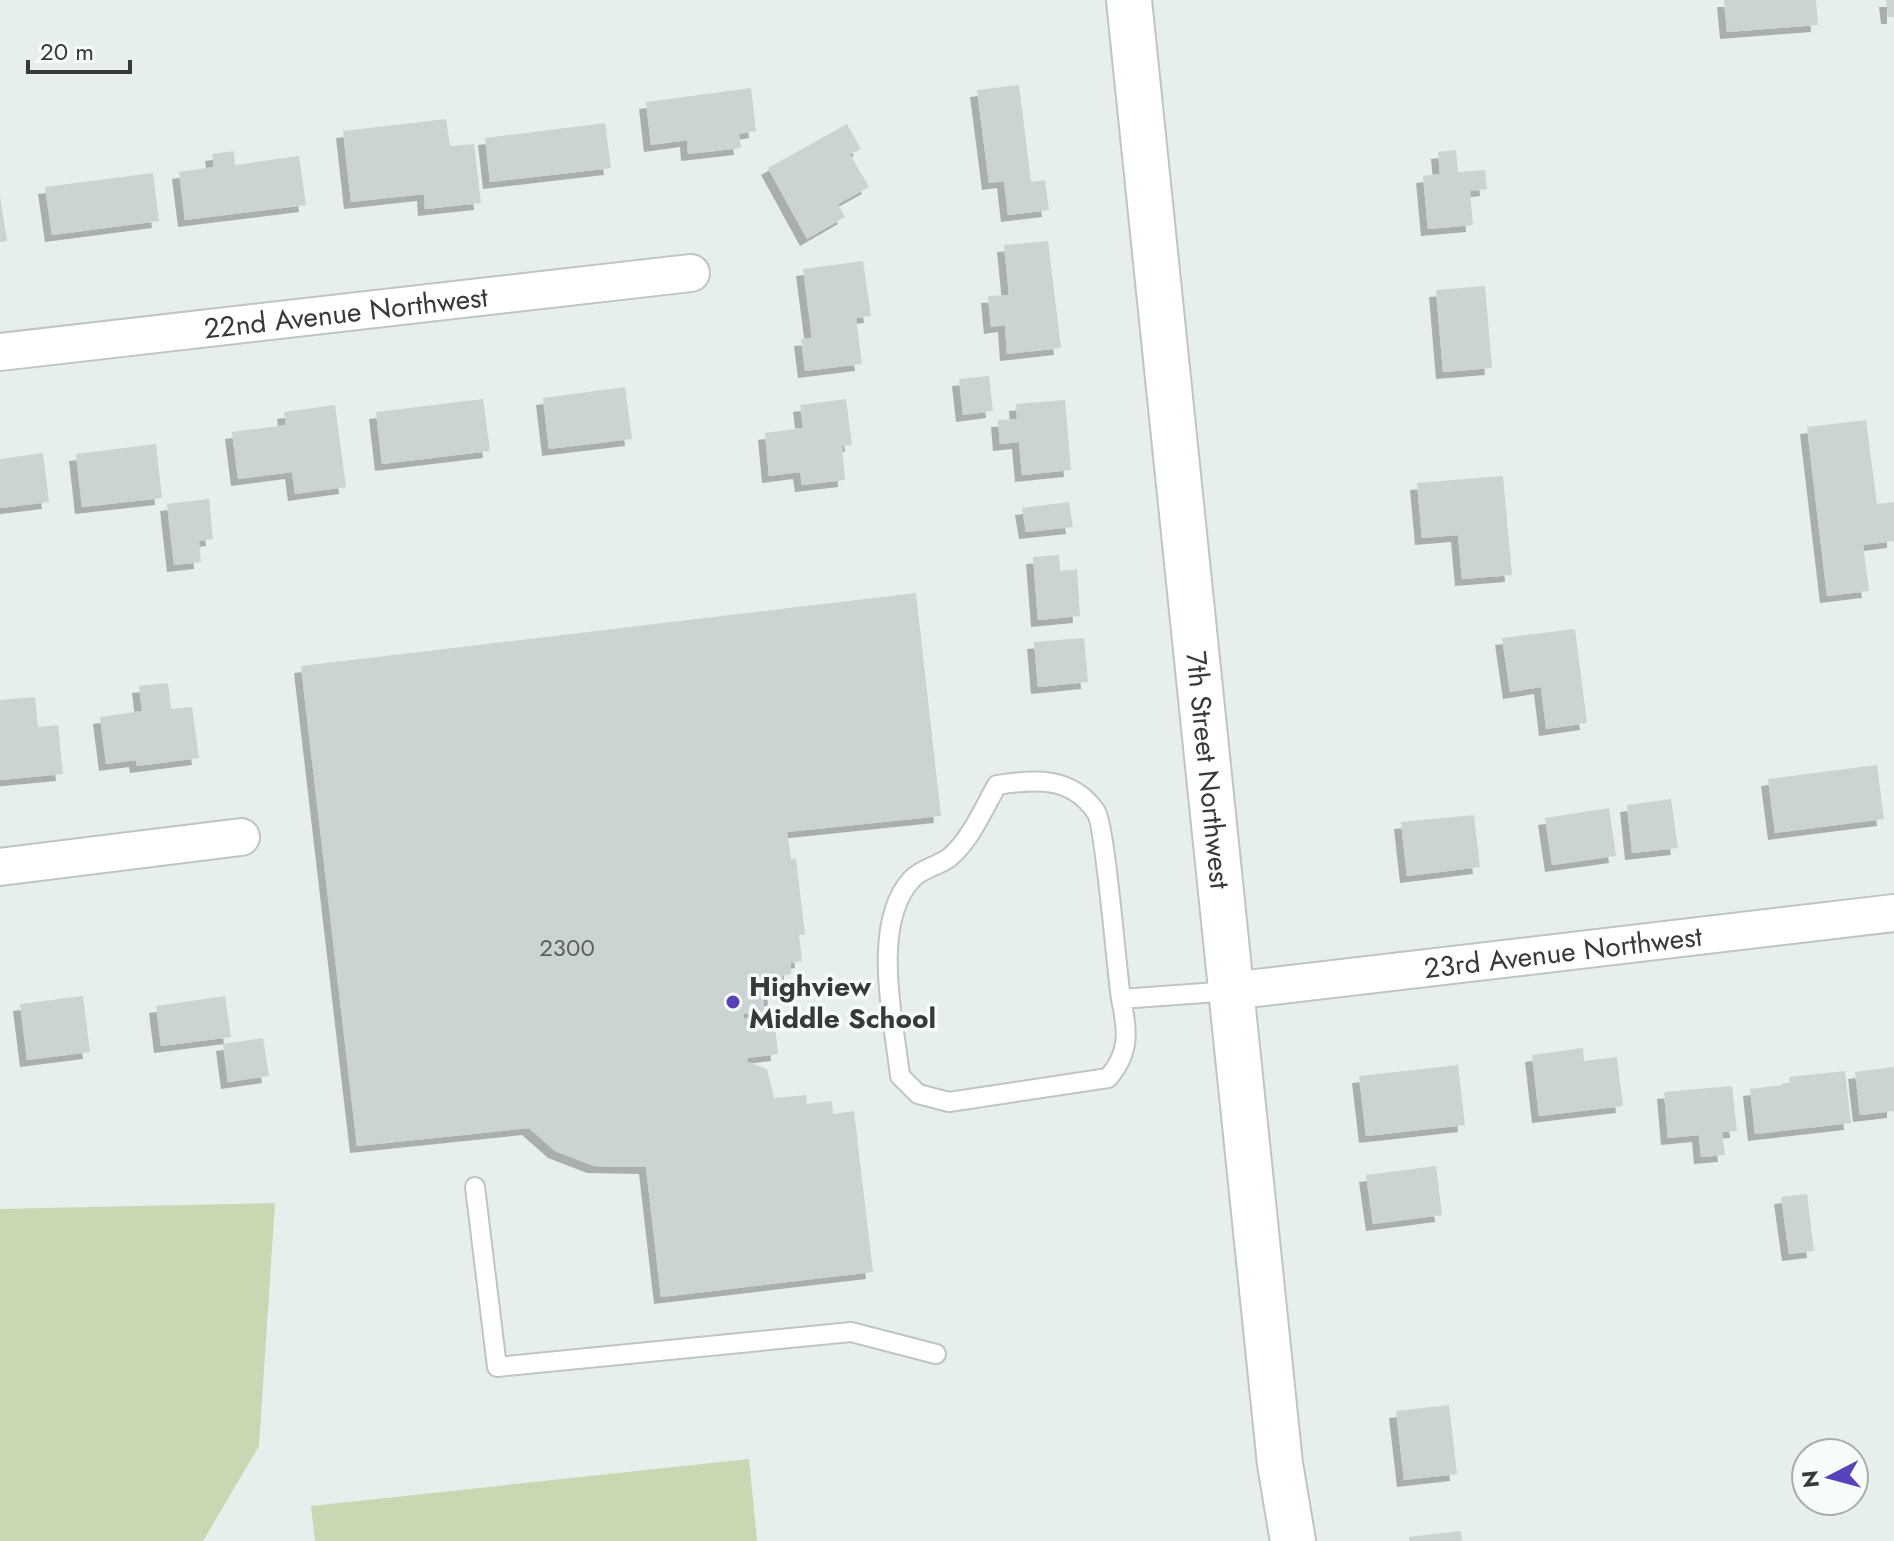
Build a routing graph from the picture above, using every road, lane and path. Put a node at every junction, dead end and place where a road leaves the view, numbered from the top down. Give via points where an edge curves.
1 (1129, 0) edge
2 (691, 273) dead end
3 (0, 352) edge
4 (241, 837) dead end
5 (0, 867) edge
6 (1894, 913) edge
7 (1231, 991) junction
8 (1121, 999) junction
9 (475, 1187) dead end
10 (936, 1354) dead end
11 (1293, 1541) edge

1 - 7 street, 7th Street Northwest
2 - 3 street, 22nd Avenue Northwest
4 - 5 street
6 - 7 street, 23rd Avenue Northwest
7 - 8 lane
7 - 11 street, 7th Street Northwest via 1280,1464
8 - 8 lane via 1098,813 1074,790 1049,780 997,785 949,857 914,876 899,897 886,950 900,1076 918,1094 949,1102 1108,1078 1124,1060 1128,1028
9 - 10 lane via 497,1367 851,1332

